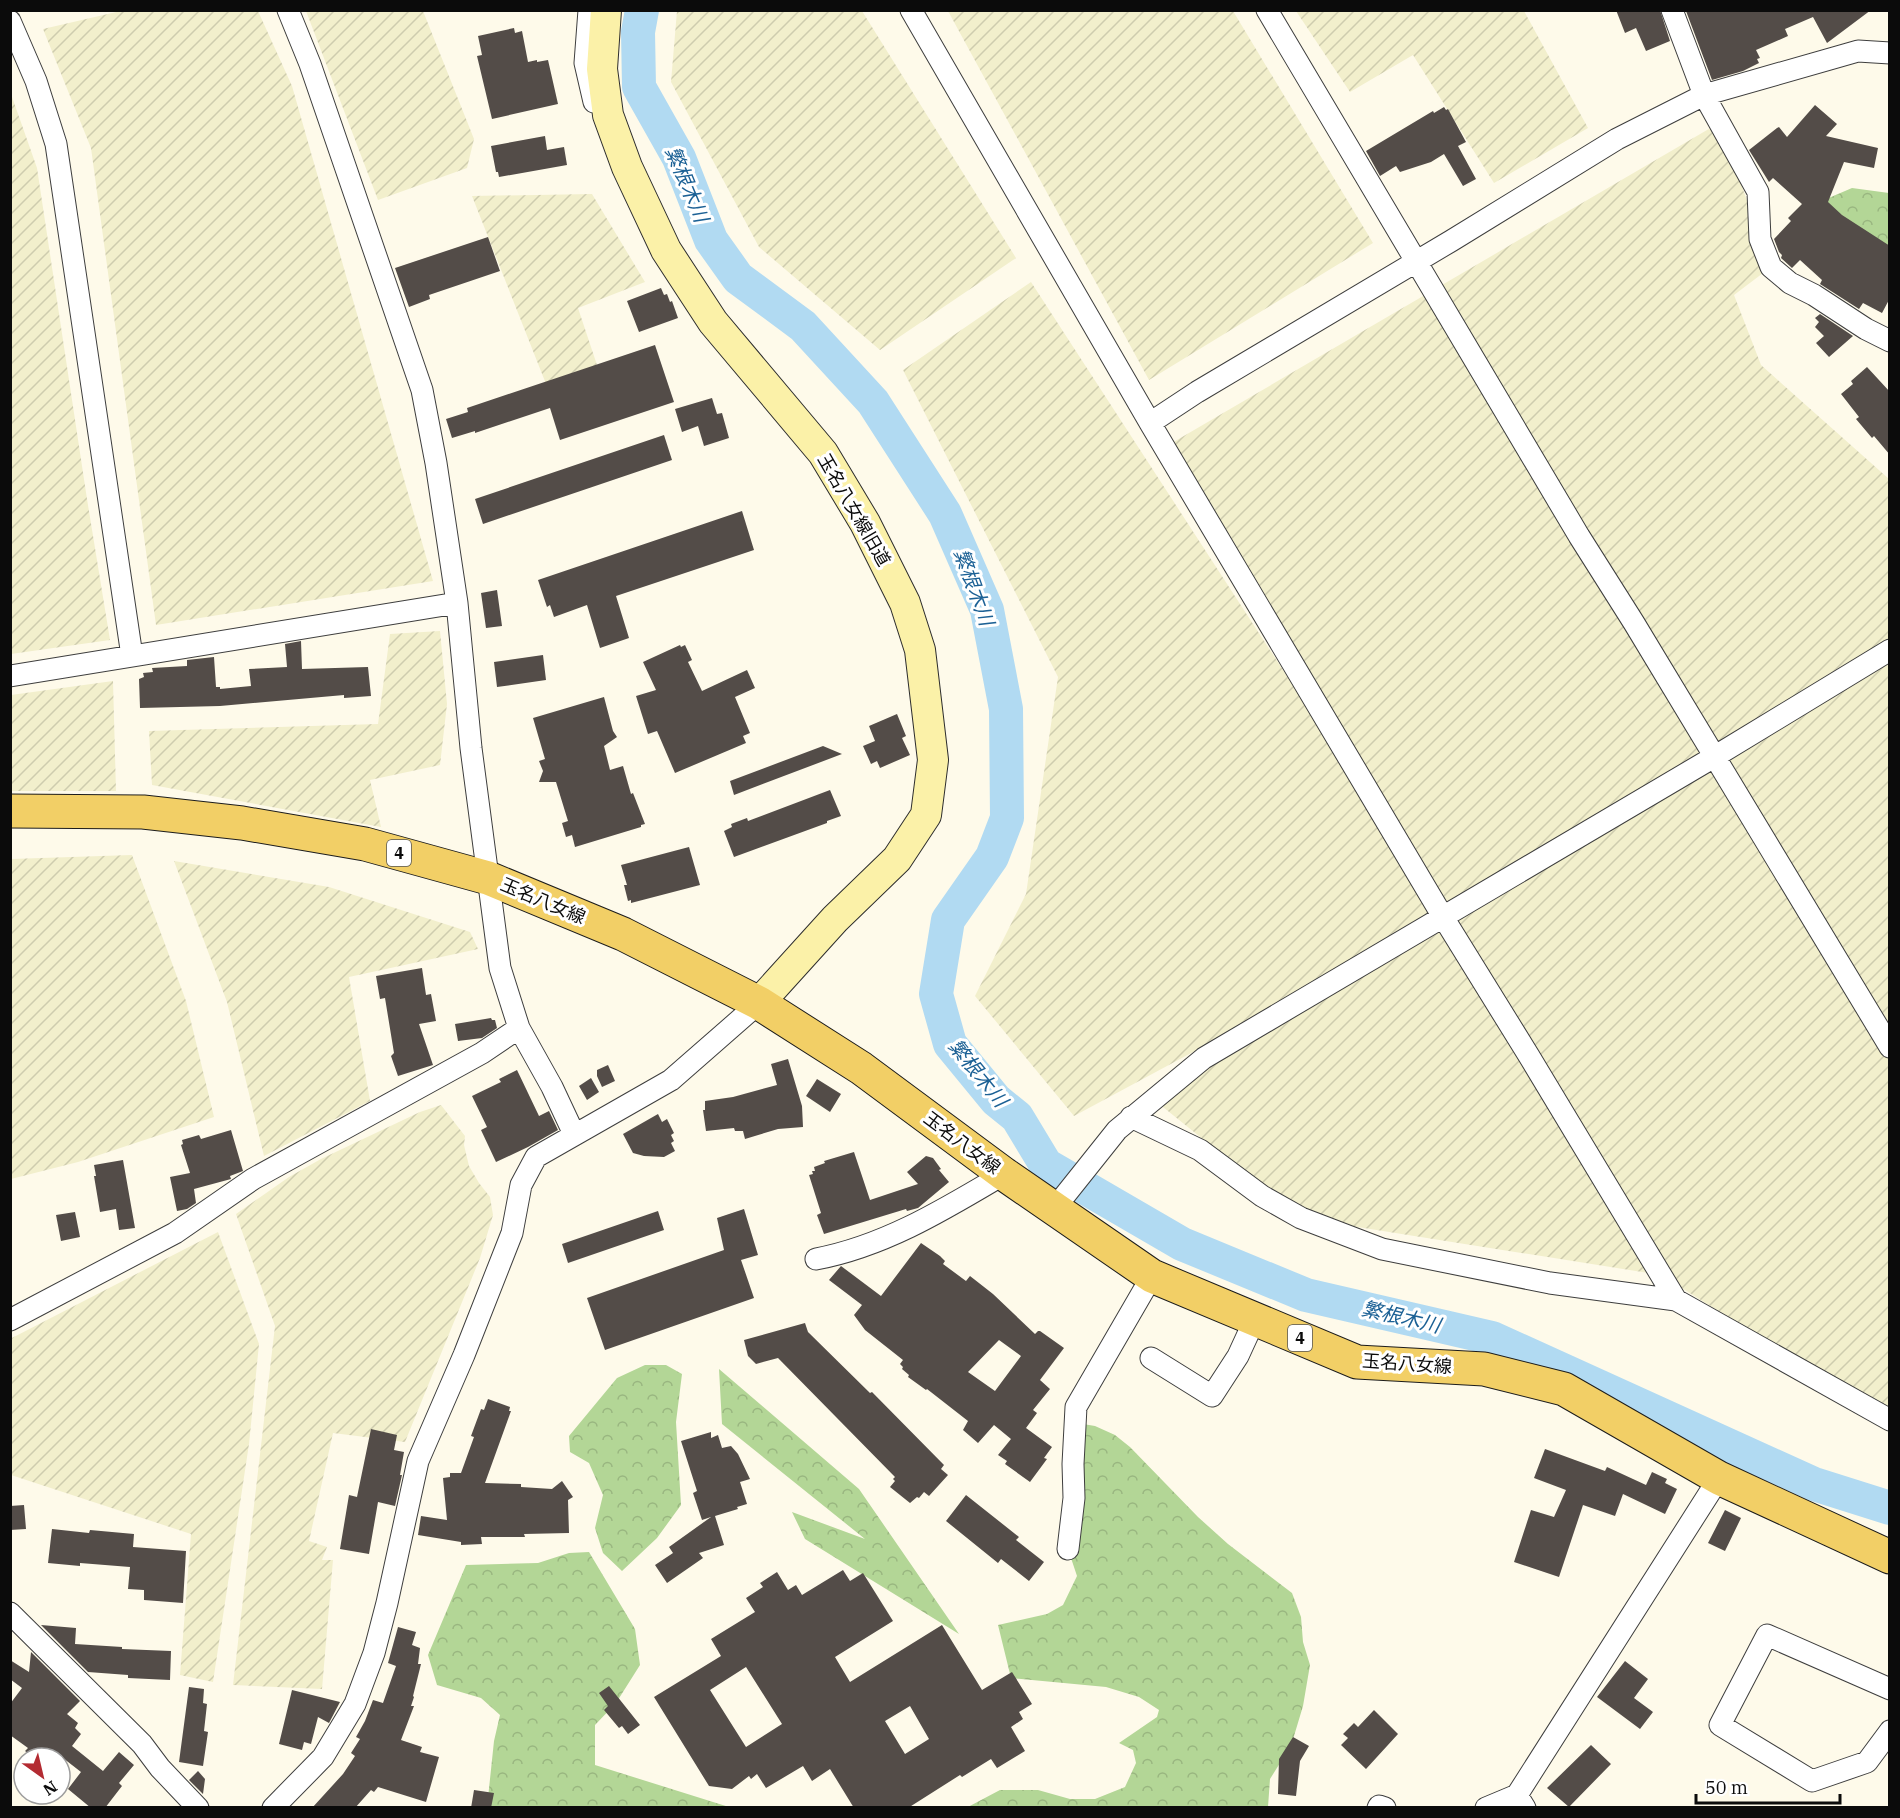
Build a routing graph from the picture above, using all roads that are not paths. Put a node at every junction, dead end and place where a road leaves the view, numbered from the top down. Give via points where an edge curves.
1 (288, 10) edge
2 (589, 10) edge
3 (606, 10) edge
4 (911, 10) edge
5 (1267, 10) edge
6 (1672, 10) edge
7 (10, 21) edge
8 (1890, 53) edge
9 (1704, 95) junction
10 (608, 115) junction
11 (1417, 262) junction
12 (1890, 341) edge
13 (1150, 423) junction
14 (457, 603) junction
15 (1890, 650) edge
16 (132, 656) junction
17 (10, 676) edge
18 (1714, 757) junction
19 (10, 811) edge
20 (488, 878) junction
21 (1443, 917) junction
22 (759, 1003) junction
23 (519, 1028) junction
24 (1890, 1047) edge
25 (1124, 1123) junction
26 (574, 1134) junction
27 (1004, 1174) junction
28 (1061, 1202) junction
29 (816, 1260) dead end
30 (1152, 1276) junction
31 (1676, 1300) junction
32 (1255, 1319) junction
33 (10, 1320) edge
34 (1151, 1358) dead end
35 (1890, 1420) edge
36 (1719, 1478) junction
37 (1068, 1549) dead end
38 (1890, 1557) edge
39 (10, 1613) edge
40 (1890, 1689) edge
41 (1890, 1731) edge
42 (1521, 1801) edge
43 (198, 1808) edge
44 (273, 1808) edge
45 (1378, 1808) edge
46 (1385, 1808) edge
47 (1486, 1808) edge

1 - 14 street via 422,390
2 - 10 street via 585,63 595,109
3 - 10 street, 玉名八女線旧道 via 602,69
4 - 13 street
5 - 11 street
6 - 9 street
7 - 16 street via 36,81 56,144
8 - 9 street via 1858,51
9 - 11 street via 1617,139
9 - 12 street via 1758,192 1760,239 1771,267 1790,283
10 - 22 street, 玉名八女線旧道 via 627,167 666,250 713,322 822,453 865,523 905,603 920,650 933,760 926,814 897,859 835,919
11 - 13 street
11 - 18 street
13 - 21 street
14 - 16 street
14 - 20 street
15 - 18 street
16 - 17 street
18 - 21 street
18 - 24 street
19 - 20 main road, 玉名八女線 / 4 via 143,812 242,823 364,844
20 - 22 main road, 玉名八女線 / 4 via 623,934
20 - 23 street via 500,968
21 - 25 street via 1204,1058
21 - 31 street
22 - 26 street via 671,1080
22 - 27 main road, 玉名八女線 / 4 via 861,1068
23 - 26 street
23 - 33 street via 482,1053 253,1179 175,1233
25 - 28 street
25 - 31 street via 1200,1149 1262,1197 1301,1218 1382,1249 1550,1283
26 - 44 street via 536,1156 521,1185 512,1233 418,1461 387,1603 355,1704 323,1757
27 - 28 main road, 玉名八女線 / 4
27 - 29 street via 885,1239
28 - 30 main road, 玉名八女線 / 4
30 - 32 main road, 玉名八女線 / 4
30 - 37 street via 1076,1407 1074,1498
31 - 35 street
32 - 34 street via 1238,1356 1212,1396
32 - 36 main road, 玉名八女線 / 4 via 1358,1362 1484,1369 1564,1389
36 - 38 main road, 玉名八女線 / 4
36 - 42 street
39 - 43 street via 142,1744
40 - 41 street via 1767,1635 1720,1725 1812,1781 1868,1762
42 - 47 street
45 - 46 street

